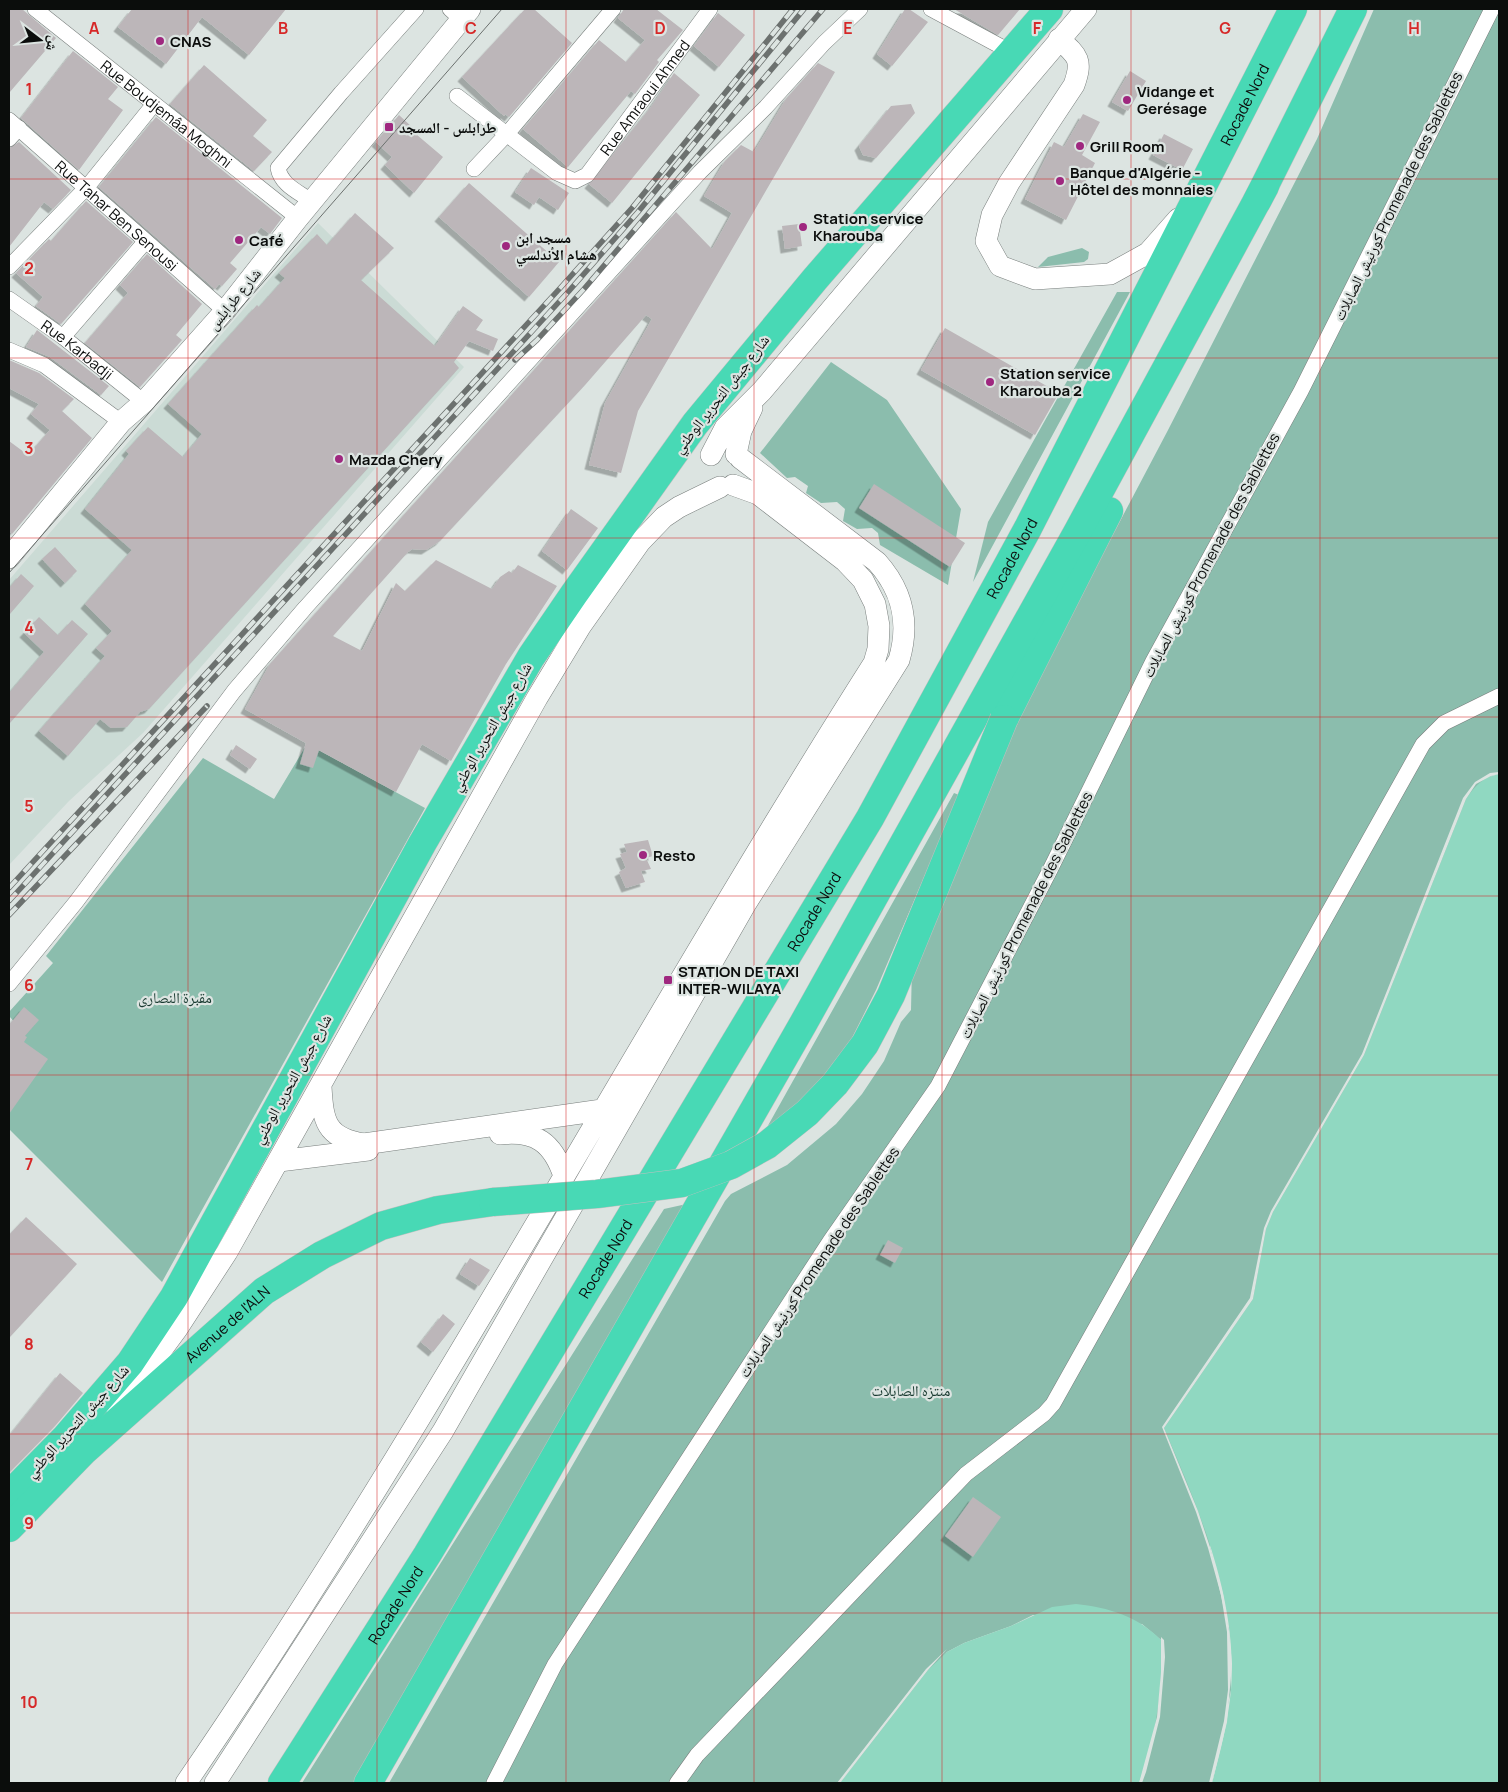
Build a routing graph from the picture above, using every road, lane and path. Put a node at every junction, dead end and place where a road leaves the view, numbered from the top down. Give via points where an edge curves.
1 (35, 9) edge
2 (416, 9) edge
3 (613, 9) edge
4 (710, 9) edge
5 (860, 9) edge
6 (931, 9) edge
7 (1049, 9) edge
8 (1086, 9) edge
9 (1282, 9) edge
10 (1293, 9) edge
11 (1353, 9) edge
12 (1492, 9) edge
13 (460, 12) edge
14 (1059, 39) junction
15 (1011, 52) junction
16 (457, 96) dead end
17 (154, 104) junction
18 (12, 129) edge
19 (506, 135) junction
20 (1214, 164) junction
21 (474, 169) dead end
22 (1265, 186) junction
23 (87, 187) junction
24 (312, 201) junction
25 (298, 218) junction
26 (145, 242) junction
27 (9, 267) edge
28 (9, 299) edge
29 (225, 311) junction
30 (63, 337) junction
31 (9, 350) edge
32 (762, 391) junction
33 (144, 402) junction
34 (121, 422) junction
35 (711, 455) junction
36 (738, 456) junction
37 (726, 486) junction
38 (9, 558) edge
39 (1499, 696) edge
40 (9, 984) edge
41 (321, 1087) junction
42 (602, 1110) junction
43 (279, 1161) junction
44 (564, 1176) junction
45 (84, 1451) junction
46 (9, 1495) edge
47 (9, 1528) edge
48 (186, 1783) edge
49 (216, 1783) edge
50 (282, 1783) edge
51 (368, 1783) edge
52 (494, 1783) edge
53 (677, 1783) edge

1 - 17 street, Rue Boudjemâa Moghni
2 - 24 street via 278,168 287,185
3 - 19 street
4 - 19 street, Rue Amraoui Ahmed via 587,175 575,181 557,173
5 - 40 street via 700,172 305,608 234,691 76,902
6 - 15 street
7 - 15 highway, شارع جيش التحرير الوطني
8 - 14 street
9 - 20 highway
10 - 20 highway, Rocade Nord
11 - 22 highway
12 - 52 street, كورنيش الصابلات Promenade des Sablettes via 1301,391 1153,661 938,1086 830,1241 555,1664
13 - 24 street, شارع طرابلس
14 - 20 street via 1076,55 1080,68 1074,85 1009,183 992,215 986,241 1000,266 1035,279 1110,274 1121,269 1148,253 1175,224
14 - 32 street
15 - 46 highway, شارع جيش التحرير الوطني via 694,424 600,556 531,657 422,844 174,1297 130,1363 66,1437
16 - 19 street
17 - 23 street
17 - 25 street, Rue Boudjemâa Moghni
18 - 23 street, Rue Tahar Ben Senousi
19 - 21 street
20 - 50 highway, Rocade Nord via 1028,528 870,818 427,1555
22 - 45 highway, Avenue de l'ALN, bridge via 1096,538 1004,719 891,995 865,1044 835,1084 807,1113 760,1149 731,1165 682,1183 438,1210 382,1226 322,1255 264,1291
22 - 51 highway via 803,1024
23 - 26 street, Rue Tahar Ben Senousi
23 - 27 street
24 - 25 street, شارع طرابلس
25 - 29 street, شارع طرابلس
26 - 29 street, Rue Tahar Ben Senousi
26 - 30 street
28 - 30 street, Rue Karbadji
29 - 33 street, شارع طرابلس
30 - 33 street, Rue Karbadji
31 - 34 street via 44,365
32 - 35 street via 725,428
32 - 36 street via 741,431
33 - 34 street, شارع طرابلس
34 - 38 street, شارع طرابلس
35 - 36 street via 721,450
35 - 37 street via 706,474 714,484
36 - 37 street via 742,473
36 - 49 street via 887,573 901,600 904,615 899,660 745,905 438,1439
37 - 41 street via 679,507 652,529 580,628 533,705
37 - 42 street via 758,494 856,571 875,604 879,626 878,650 874,663 786,802
39 - 53 street via 1444,723 1422,744 1053,1404 966,1474 696,1755
41 - 42 street via 323,1116 328,1125 341,1136 364,1144
41 - 43 street
42 - 44 street
43 - 44 street via 512,1132 530,1135 546,1144 558,1158
43 - 45 street via 227,1252 177,1329
44 - 48 street via 526,1245 378,1487
45 - 47 highway, Avenue de l'ALN

